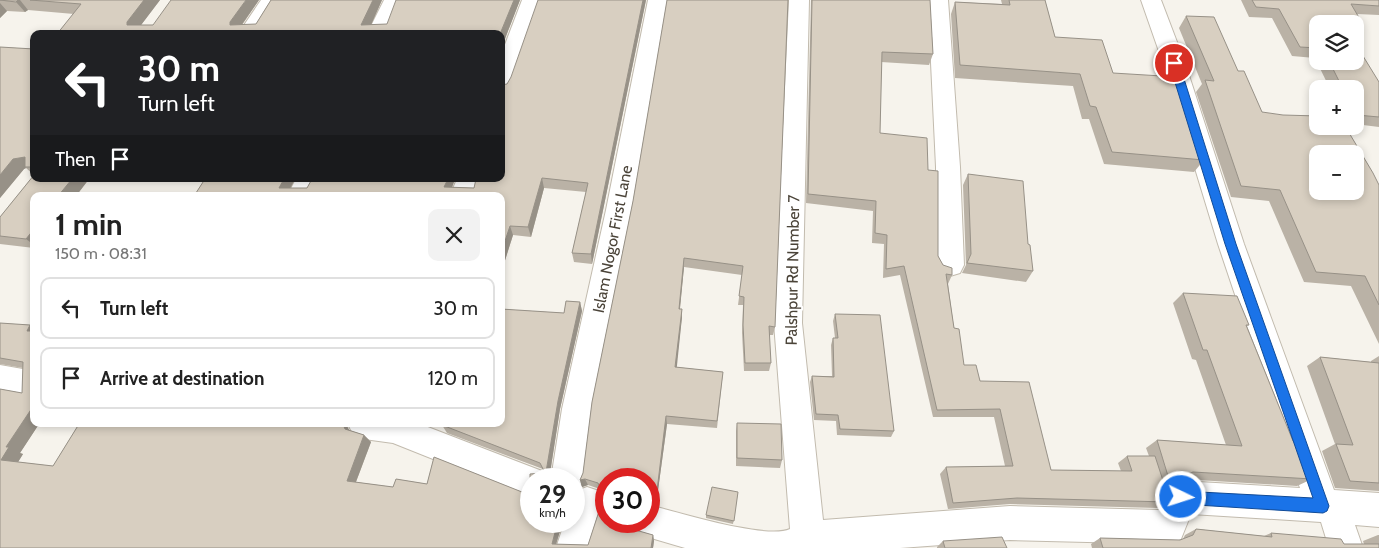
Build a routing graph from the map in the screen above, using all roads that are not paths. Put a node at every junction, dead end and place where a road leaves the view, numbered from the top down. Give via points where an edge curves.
1 (271, 0) edge
2 (394, 0) edge
3 (532, 0) edge
4 (658, 0) edge
5 (799, 0) edge
6 (938, 0) edge
7 (1151, 0) edge
8 (252, 30) edge
9 (380, 30) edge
10 (505, 76) edge
11 (950, 265) edge
12 (0, 379) edge
13 (30, 384) edge
14 (389, 427) edge
15 (582, 468) edge
16 (520, 478) edge
17 (1328, 506) junction
18 (1379, 510) edge
19 (660, 526) edge
20 (577, 533) edge
21 (1171, 537) edge
22 (797, 543) edge
23 (574, 548) edge
24 (777, 548) edge
25 (1346, 548) edge

1 - 8 street
2 - 9 street
3 - 10 street
4 - 15 street, Islam Nogor First Lane via 619,210 577,409
5 - 22 street, Palshpur Rd Number 7 via 788,324
6 - 11 street
7 - 17 street via 1230,244
12 - 13 street
14 - 16 street
17 - 18 street
17 - 21 street via 1181,497
17 - 25 street
19 - 24 street via 735,544
20 - 23 street, Islam Nogor First Lane
21 - 22 street via 1010,523

